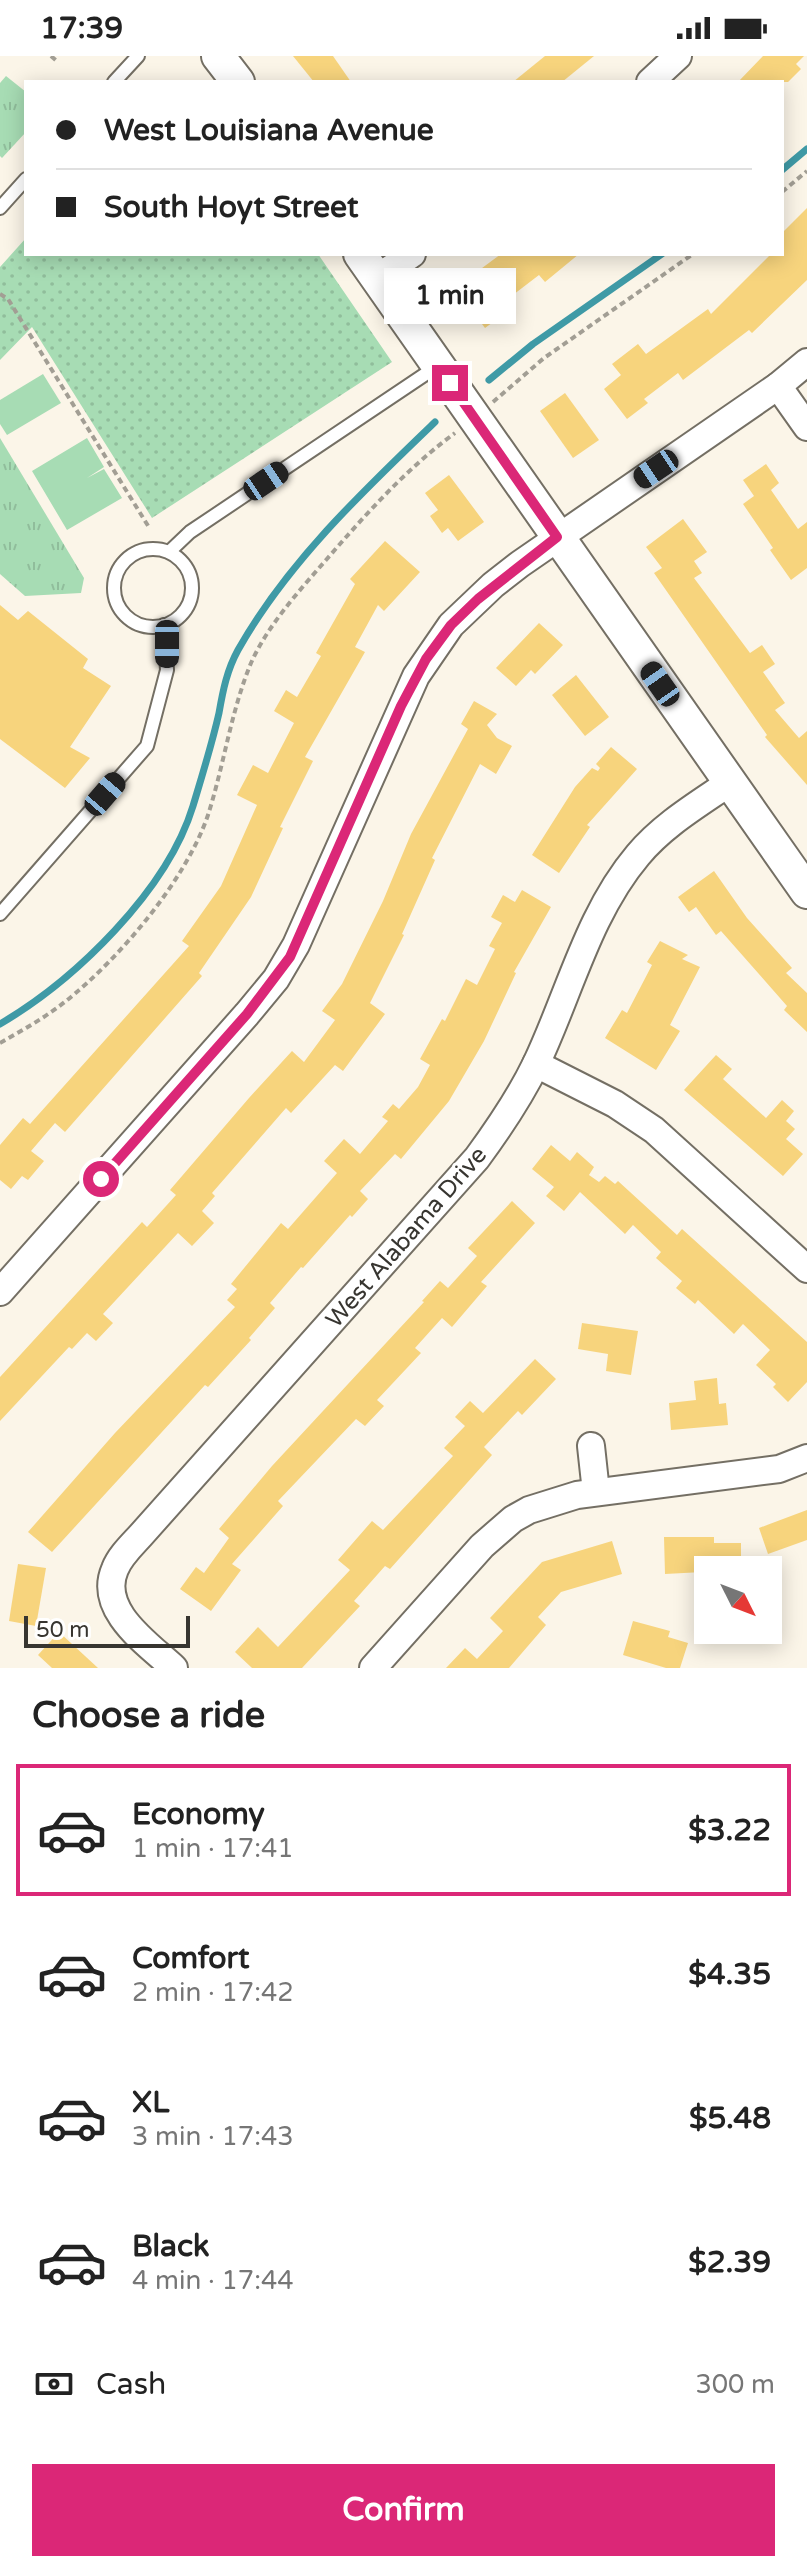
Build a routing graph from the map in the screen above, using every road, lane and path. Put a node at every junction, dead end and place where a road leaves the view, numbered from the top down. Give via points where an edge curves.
1 (51, 56) edge
2 (138, 56) edge
3 (218, 56) edge
4 (678, 56) edge
5 (58, 62) dead end
6 (116, 80) edge
7 (236, 80) edge
8 (652, 80) edge
9 (807, 171) edge
10 (24, 181) edge
11 (784, 190) edge
12 (0, 208) edge
13 (405, 256) edge
14 (690, 256) edge
15 (368, 266) edge
16 (0, 294) edge
17 (807, 362) edge
18 (438, 365) junction
19 (778, 386) junction
20 (475, 419) junction
21 (807, 427) edge
22 (150, 529) dead end
23 (557, 537) junction
24 (169, 552) junction
25 (164, 625) junction
26 (729, 783) junction
27 (807, 892) edge
28 (0, 914) edge
29 (0, 1043) edge
30 (536, 1064) junction
31 (807, 1269) edge
32 (0, 1292) edge
33 (591, 1446) dead end
34 (807, 1458) edge
35 (596, 1492) junction
36 (174, 1668) edge
37 (373, 1668) edge

1 - 5 path
2 - 6 lane
3 - 7 street
4 - 8 street
9 - 11 path
10 - 12 lane
13 - 15 street
14 - 20 path via 544,358
15 - 18 street
16 - 22 path via 8,299
17 - 19 street
18 - 20 street
18 - 24 lane via 190,532
19 - 21 street
19 - 23 street
20 - 23 street
20 - 29 path via 401,478 307,581 265,639 251,663 207,817 171,886 90,980
23 - 26 street
23 - 32 street via 478,599 426,659 309,920 276,979
24 - 25 lane via 188,569 192,594 180,617
24 - 25 lane via 132,554 116,574 114,587 115,600 131,621
25 - 28 lane via 167,670 147,746
26 - 27 street
26 - 30 street, West Alabama Drive via 656,836 624,872
30 - 31 street via 654,1130
30 - 36 street, West Alabama Drive via 498,1130 449,1192 115,1568 110,1596 116,1607
33 - 35 street
34 - 35 street via 779,1469
35 - 37 street via 542,1505 513,1519

